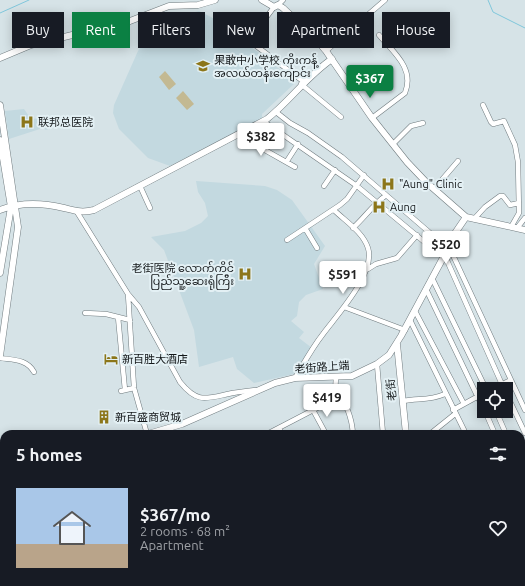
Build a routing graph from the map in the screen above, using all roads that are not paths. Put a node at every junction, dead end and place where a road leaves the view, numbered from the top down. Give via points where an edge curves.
1 (215, 0) edge
2 (262, 0) edge
3 (283, 0) edge
4 (385, 0) edge
5 (276, 6) junction
6 (378, 35) dead end
7 (326, 51) junction
8 (0, 58) edge
9 (332, 59) junction
10 (303, 83) junction
11 (0, 105) edge
12 (483, 105) dead end
13 (276, 112) junction
14 (341, 117) dead end
15 (372, 118) junction
16 (263, 121) junction
17 (423, 123) dead end
18 (244, 132) junction
19 (0, 140) edge
20 (298, 144) junction
21 (392, 144) junction
22 (287, 161) junction
23 (458, 161) dead end
24 (295, 167) dead end
25 (335, 170) junction
26 (364, 175) junction
27 (140, 186) junction
28 (324, 186) dead end
29 (357, 186) junction
30 (434, 189) junction
31 (385, 196) junction
32 (377, 202) junction
33 (519, 203) junction
34 (14, 206) junction
35 (150, 208) dead end
36 (0, 210) edge
37 (334, 210) junction
38 (77, 212) junction
39 (466, 217) junction
40 (525, 218) edge
41 (474, 219) junction
42 (305, 228) junction
43 (353, 228) junction
44 (514, 228) junction
45 (525, 230) edge
46 (417, 235) junction
47 (287, 240) dead end
48 (445, 245) junction
49 (317, 248) dead end
50 (451, 251) junction
51 (443, 255) junction
52 (368, 269) junction
53 (0, 273) edge
54 (432, 278) junction
55 (426, 289) junction
56 (128, 294) junction
57 (344, 307) junction
58 (415, 310) junction
59 (85, 313) dead end
60 (118, 317) junction
61 (130, 320) junction
62 (410, 320) junction
63 (405, 330) junction
64 (397, 344) junction
65 (0, 357) edge
66 (378, 364) junction
67 (34, 372) dead end
68 (336, 377) junction
69 (295, 378) junction
70 (511, 380) junction
71 (483, 382) edge
72 (501, 382) edge
73 (508, 382) edge
74 (134, 388) junction
75 (263, 388) junction
76 (335, 393) junction
77 (445, 394) junction
78 (477, 394) edge
79 (477, 397) edge
80 (403, 401) junction
81 (464, 404) junction
82 (513, 408) edge
83 (313, 410) junction
84 (525, 410) edge
85 (454, 412) junction
86 (488, 418) edge
87 (499, 418) edge
88 (279, 428) joint
89 (146, 430) edge
90 (161, 430) edge
91 (275, 430) edge
92 (324, 430) edge
93 (353, 430) edge
94 (383, 430) edge
95 (406, 430) edge
96 (434, 430) edge
97 (464, 430) edge
98 (493, 430) edge
99 (504, 430) edge
100 (524, 430) edge

1 - 8 street via 198,6 169,6 130,21 32,45
2 - 5 street
3 - 5 street
4 - 7 street
5 - 7 street via 288,12
5 - 10 street via 250,40
6 - 15 street via 405,65 408,88
7 - 9 street
9 - 10 street
9 - 15 street
10 - 13 street
10 - 14 street
11 - 34 street
12 - 33 street via 493,124 504,121 515,145
13 - 16 street
13 - 26 street
15 - 21 street
16 - 18 street
16 - 20 street
17 - 21 street via 411,126
18 - 22 street via 249,141
18 - 27 street
19 - 34 street
20 - 22 street
20 - 25 street
21 - 30 street
22 - 24 street
23 - 30 street
25 - 28 street
25 - 29 street
26 - 29 street
26 - 31 street
27 - 35 street
27 - 38 street via 94,210
29 - 32 street
29 - 37 street via 348,199
30 - 39 street
31 - 32 street
31 - 48 street
32 - 43 street via 365,218
32 - 46 street
33 - 41 street via 510,205 503,196 500,196 484,207
33 - 44 street
34 - 36 street
34 - 38 street via 46,205
34 - 53 street
34 - 65 street via 18,227
37 - 42 street
37 - 43 street
38 - 56 street
39 - 41 street
39 - 48 street, 老街路上端
40 - 44 street
41 - 44 street
42 - 47 street
42 - 49 street
43 - 52 street via 368,248
44 - 45 street
46 - 51 street
46 - 52 street via 397,258
48 - 50 street
48 - 51 street, 老街路上端 via 441,247
50 - 51 street via 449,255
50 - 70 street
51 - 54 street, 老街路上端
51 - 72 street
52 - 57 street
54 - 55 street, 老街路上端
54 - 71 street
55 - 58 street, 老街路上端
55 - 78 street
56 - 61 street
56 - 75 street via 139,307 180,382 192,396 204,399
57 - 63 street
57 - 69 street via 316,344
58 - 62 street, 老街路上端
58 - 81 street
59 - 60 street
60 - 61 street
60 - 74 street via 123,390
61 - 74 street
62 - 63 street, 老街路上端
62 - 77 street
63 - 64 street, 老街路上端
64 - 66 street, 老街路上端
64 - 80 street, 老街
65 - 67 street via 29,364
66 - 68 street, 老街路上端 via 352,376
66 - 94 street
68 - 69 street, 老街路上端
68 - 76 street
69 - 75 street, 老街路上端
70 - 73 street
70 - 84 street
74 - 89 street
75 - 90 street, 老街路上端 via 182,424
76 - 83 street
76 - 93 street via 348,412
77 - 80 street via 426,400
77 - 85 street
79 - 81 street
80 - 95 street, 老街
81 - 85 street
82 - 100 street
83 - 88 street
83 - 92 street
85 - 96 street
85 - 97 street
86 - 98 street
87 - 99 street
88 - 91 street

